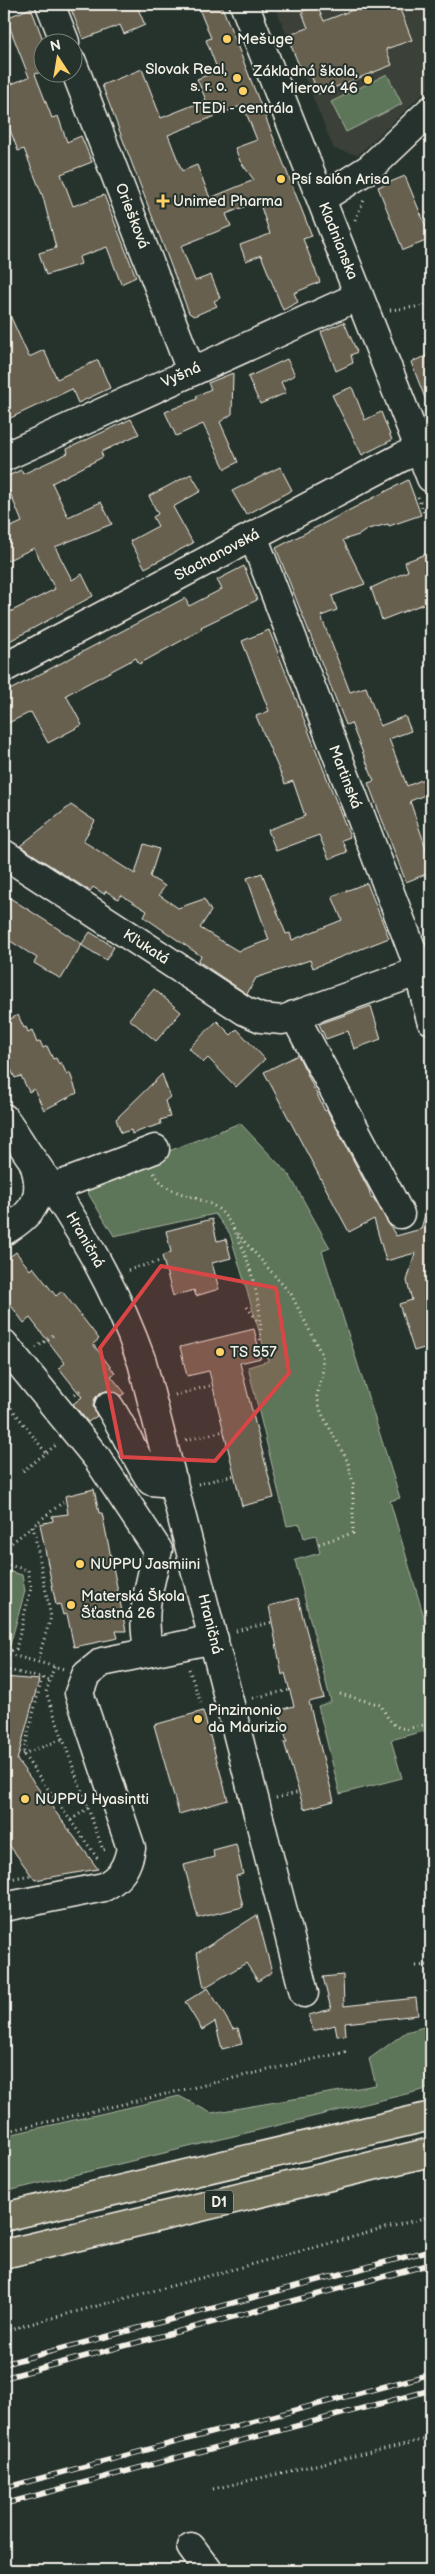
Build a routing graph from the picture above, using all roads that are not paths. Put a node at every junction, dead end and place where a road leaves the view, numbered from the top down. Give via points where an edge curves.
1 (50, 4) edge
2 (244, 4) edge
3 (61, 32) edge
4 (80, 82) edge
5 (428, 123) edge
6 (321, 199) junction
7 (359, 296) junction
8 (191, 371) junction
9 (426, 447) edge
10 (4, 457) edge
11 (423, 484) edge
12 (253, 536) junction
13 (4, 668) edge
14 (4, 854) edge
15 (425, 969) edge
16 (294, 1015) junction
17 (431, 1020) edge
18 (4, 1118) edge
19 (147, 1152) road end
20 (32, 1160) junction
21 (53, 1188) junction
22 (400, 1214) dead end
23 (76, 1224) junction
24 (12, 1225) edge
25 (4, 1344) edge
26 (109, 1406) dead end
27 (183, 1482) junction
28 (222, 1635) junction
29 (149, 1652) junction
30 (4, 1907) edge
31 (304, 1993) dead end
32 (431, 2116) edge
33 (431, 2152) edge
34 (4, 2217) edge
35 (4, 2254) edge
36 (191, 2547) dead end
37 (208, 2570) edge

1 - 3 street
2 - 6 street, Kladnianska
4 - 8 street, Oriešková
5 - 6 street via 370,168
6 - 7 street, Kladnianska
7 - 8 street, Vyšná
7 - 9 street, Kladnianska
8 - 10 street, Vyšná
9 - 11 street, Kladnianska
9 - 12 street, Stachanovská
12 - 13 street, Stachanovská
12 - 15 street, Martinská
14 - 16 street, Kľukatá via 245,1011 272,1020
15 - 16 street, Kľukatá
15 - 17 street, Martinská
16 - 22 street
18 - 20 street, Hraničná
19 - 21 street
20 - 21 street, Hraničná
20 - 24 street, Hraničná via 40,1186 32,1207
21 - 23 street, Hraničná
23 - 24 street via 49,1219
23 - 27 street, Hraničná via 119,1301
25 - 29 street via 97,1458 158,1550 144,1609
26 - 27 street via 151,1481
27 - 28 street, Hraničná
28 - 29 street
28 - 31 street, Hraničná
29 - 30 street via 102,1662 86,1675 79,1693 131,1848 128,1864 118,1879 104,1887
32 - 34 highway, D1
33 - 35 highway, D1
36 - 37 street

